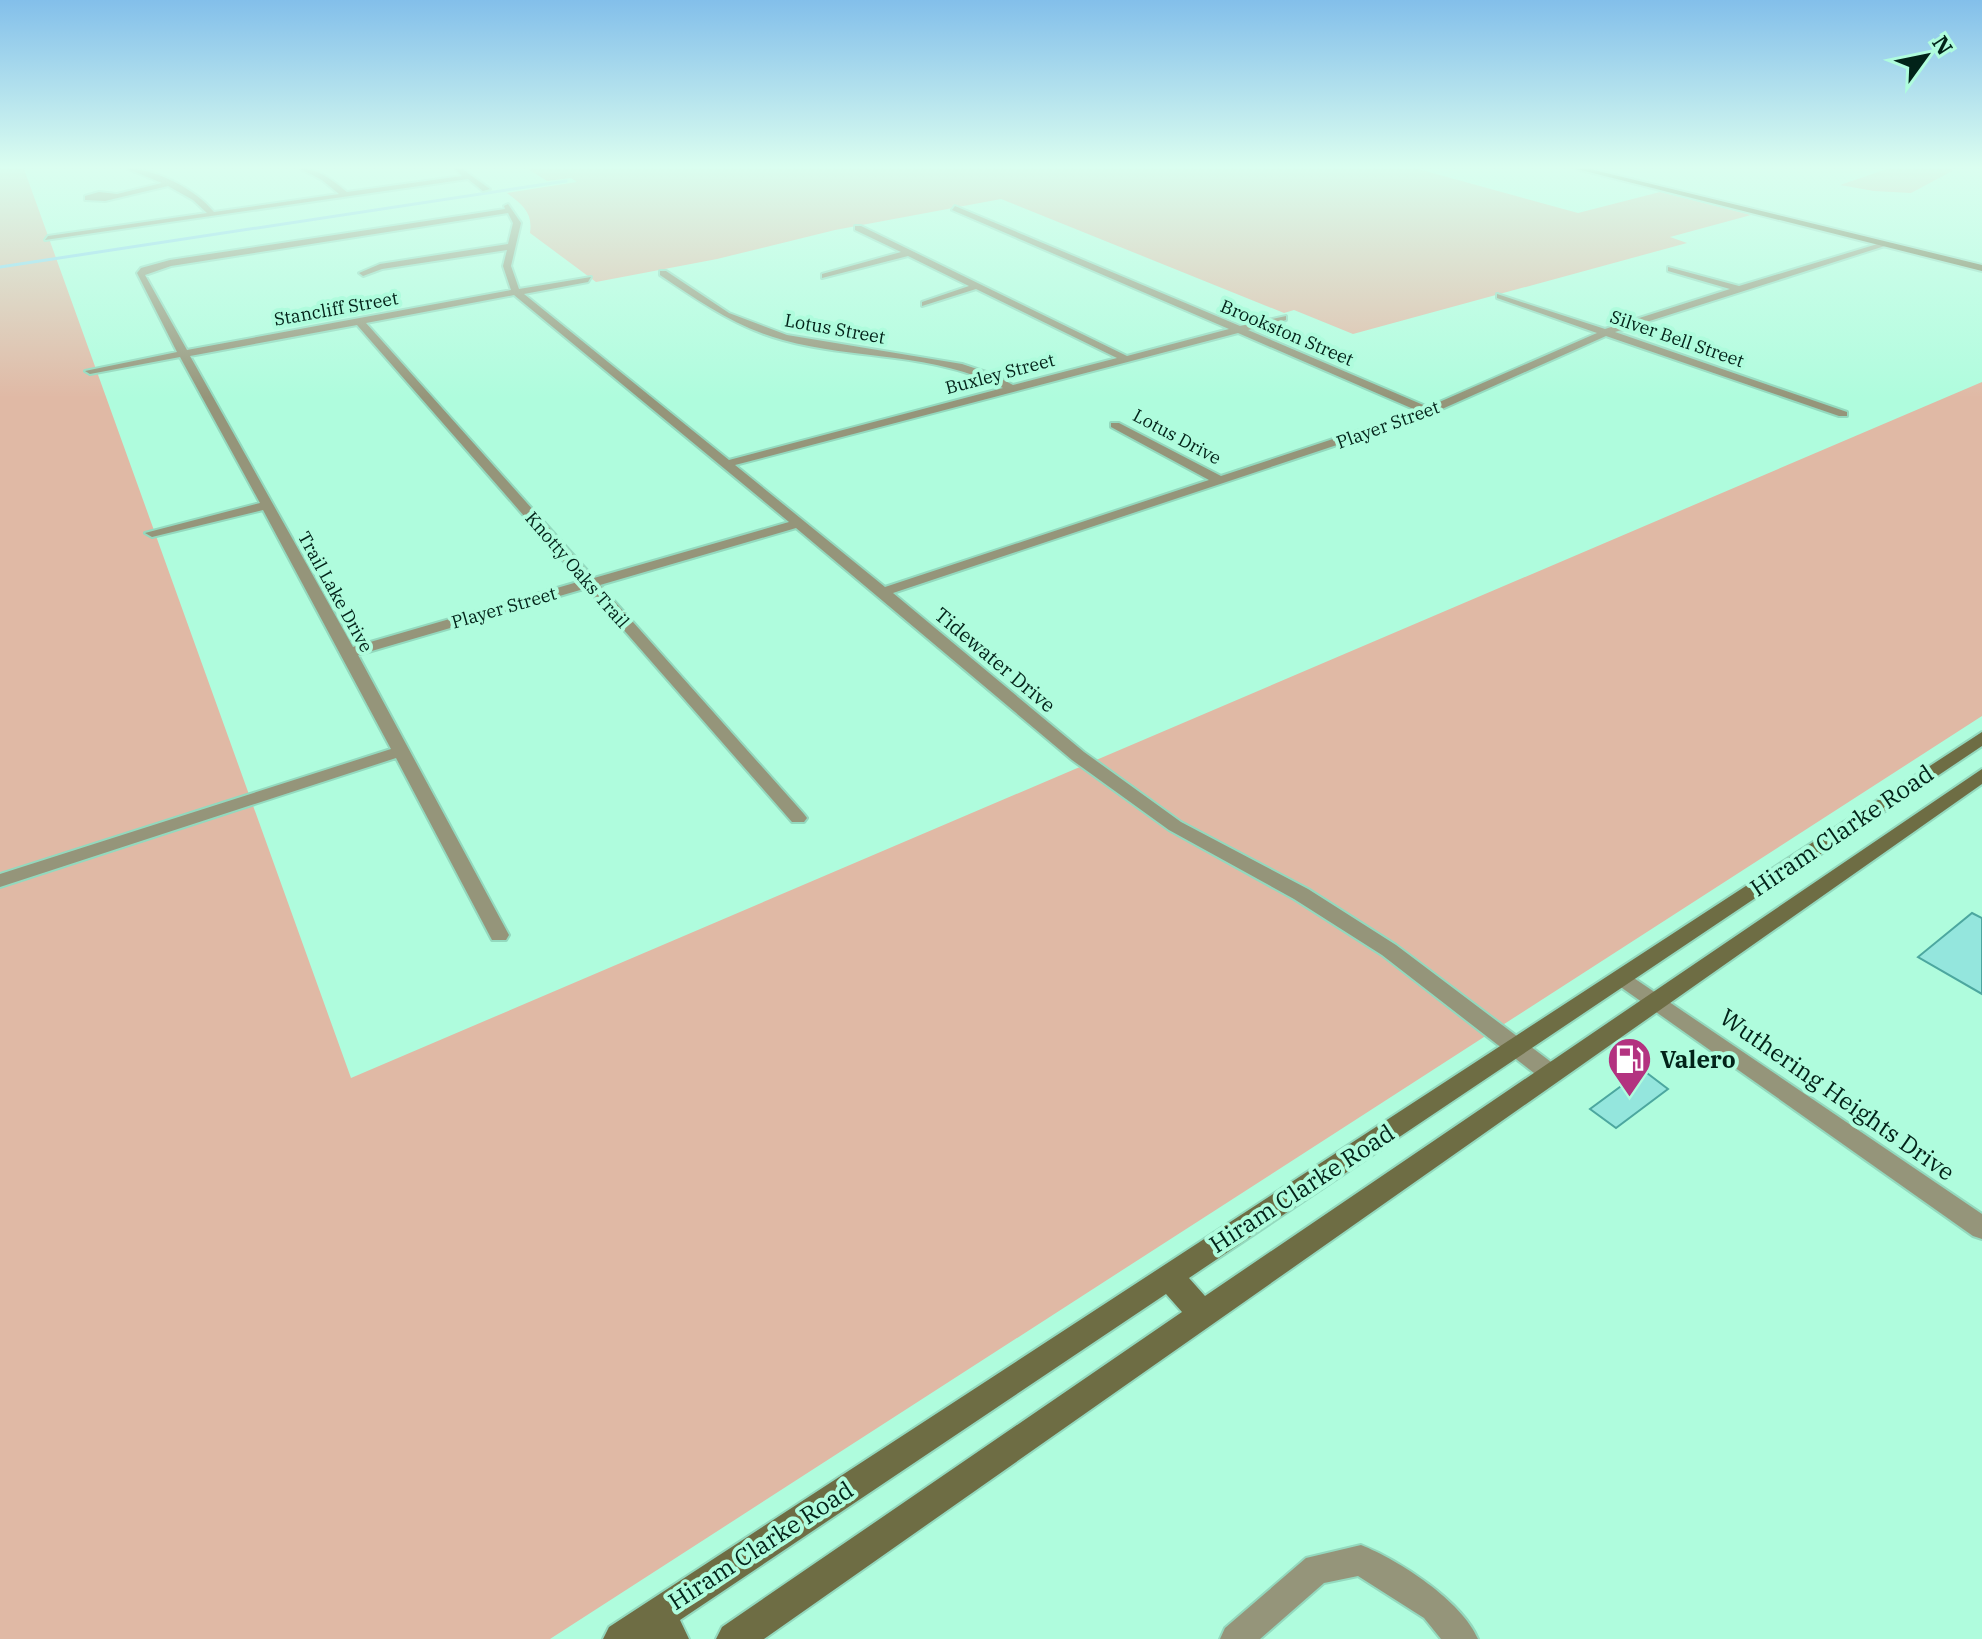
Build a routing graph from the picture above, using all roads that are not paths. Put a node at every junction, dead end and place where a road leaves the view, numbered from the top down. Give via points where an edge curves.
1 (278, 245) edge
2 (893, 245) edge
3 (1042, 245) edge
4 (1882, 245) edge
5 (1893, 245) edge
6 (513, 246) joint
7 (908, 253) junction
8 (1982, 268) edge
9 (1671, 269) dead end
10 (363, 273) dead end
11 (663, 273) dead end
12 (825, 276) dead end
13 (588, 279) dead end
14 (977, 286) junction
15 (1741, 289) junction
16 (516, 292) junction
17 (1500, 296) dead end
18 (925, 304) dead end
19 (1283, 318) dead end
20 (359, 321) junction
21 (1239, 330) junction
22 (1606, 332) junction
23 (182, 354) junction
24 (1126, 359) junction
25 (90, 371) dead end
26 (1012, 389) junction
27 (1429, 411) junction
28 (1843, 414) dead end
29 (1115, 425) dead end
30 (726, 464) junction
31 (1221, 481) junction
32 (266, 505) junction
33 (798, 523) junction
34 (152, 533) dead end
35 (589, 584) junction
36 (883, 592) junction
37 (349, 653) junction
38 (1982, 738) edge
39 (401, 751) junction
40 (1982, 775) edge
41 (1863, 817) junction
42 (798, 818) dead end
43 (1896, 835) junction
44 (0, 881) edge
45 (499, 935) dead end
46 (1622, 978) junction
47 (1656, 1001) junction
48 (1516, 1048) junction
49 (1551, 1074) junction
50 (1982, 1228) edge
51 (1170, 1277) junction
52 (1203, 1315) junction
53 (665, 1626) edge
54 (621, 1639) edge
55 (734, 1639) edge
56 (1236, 1639) edge
57 (1462, 1639) edge

1 - 23 street, Trail Lake Drive via 144,270 140,275
2 - 7 street
3 - 21 street, Brookston Street
4 - 15 street, Player Street
5 - 8 main road
6 - 10 street
6 - 16 street via 507,266
7 - 12 street
7 - 14 street
9 - 15 street
11 - 26 street, Lotus Street via 726,315 785,338 962,367
13 - 16 street, Stancliff Street
14 - 18 street
14 - 24 street
15 - 22 street, Player Street
16 - 20 street, Stancliff Street
16 - 30 street, Tidewater Drive
17 - 22 street, Silver Bell Street
19 - 21 street, Buxley Street
20 - 23 street, Stancliff Street
20 - 35 street, Knotty Oaks Trail
21 - 24 street, Buxley Street
21 - 27 street, Brookston Street
22 - 27 street, Player Street
22 - 28 street, Silver Bell Street
23 - 25 street, Stancliff Street
23 - 32 street, Trail Lake Drive
24 - 26 street, Buxley Street
26 - 30 street, Buxley Street
27 - 31 street, Player Street
29 - 31 street, Lotus Drive
30 - 33 street, Tidewater Drive
31 - 36 street, Player Street
32 - 34 street
32 - 37 street, Trail Lake Drive
33 - 35 street, Player Street
33 - 36 street, Tidewater Drive
35 - 37 street, Player Street
35 - 42 street, Knotty Oaks Trail
36 - 48 street, Tidewater Drive via 1078,756 1175,826 1301,894 1389,950
37 - 39 street, Trail Lake Drive
38 - 41 main road, Hiram Clarke Road
39 - 44 street
39 - 45 street, Trail Lake Drive
40 - 43 main road, Hiram Clarke Road
41 - 43 main road
41 - 46 main road, Hiram Clarke Road
43 - 47 main road, Hiram Clarke Road
46 - 47 street, Wuthering Heights Drive
46 - 48 main road, Hiram Clarke Road
47 - 49 main road, Hiram Clarke Road
47 - 50 street, Wuthering Heights Drive
48 - 49 street, Tidewater Drive
48 - 51 main road, Hiram Clarke Road
49 - 52 main road, Hiram Clarke Road
51 - 52 main road
51 - 53 main road, Hiram Clarke Road
52 - 55 main road, Hiram Clarke Road
53 - 54 main road, Hiram Clarke Road
56 - 57 street via 1317,1569 1361,1560 1435,1607

